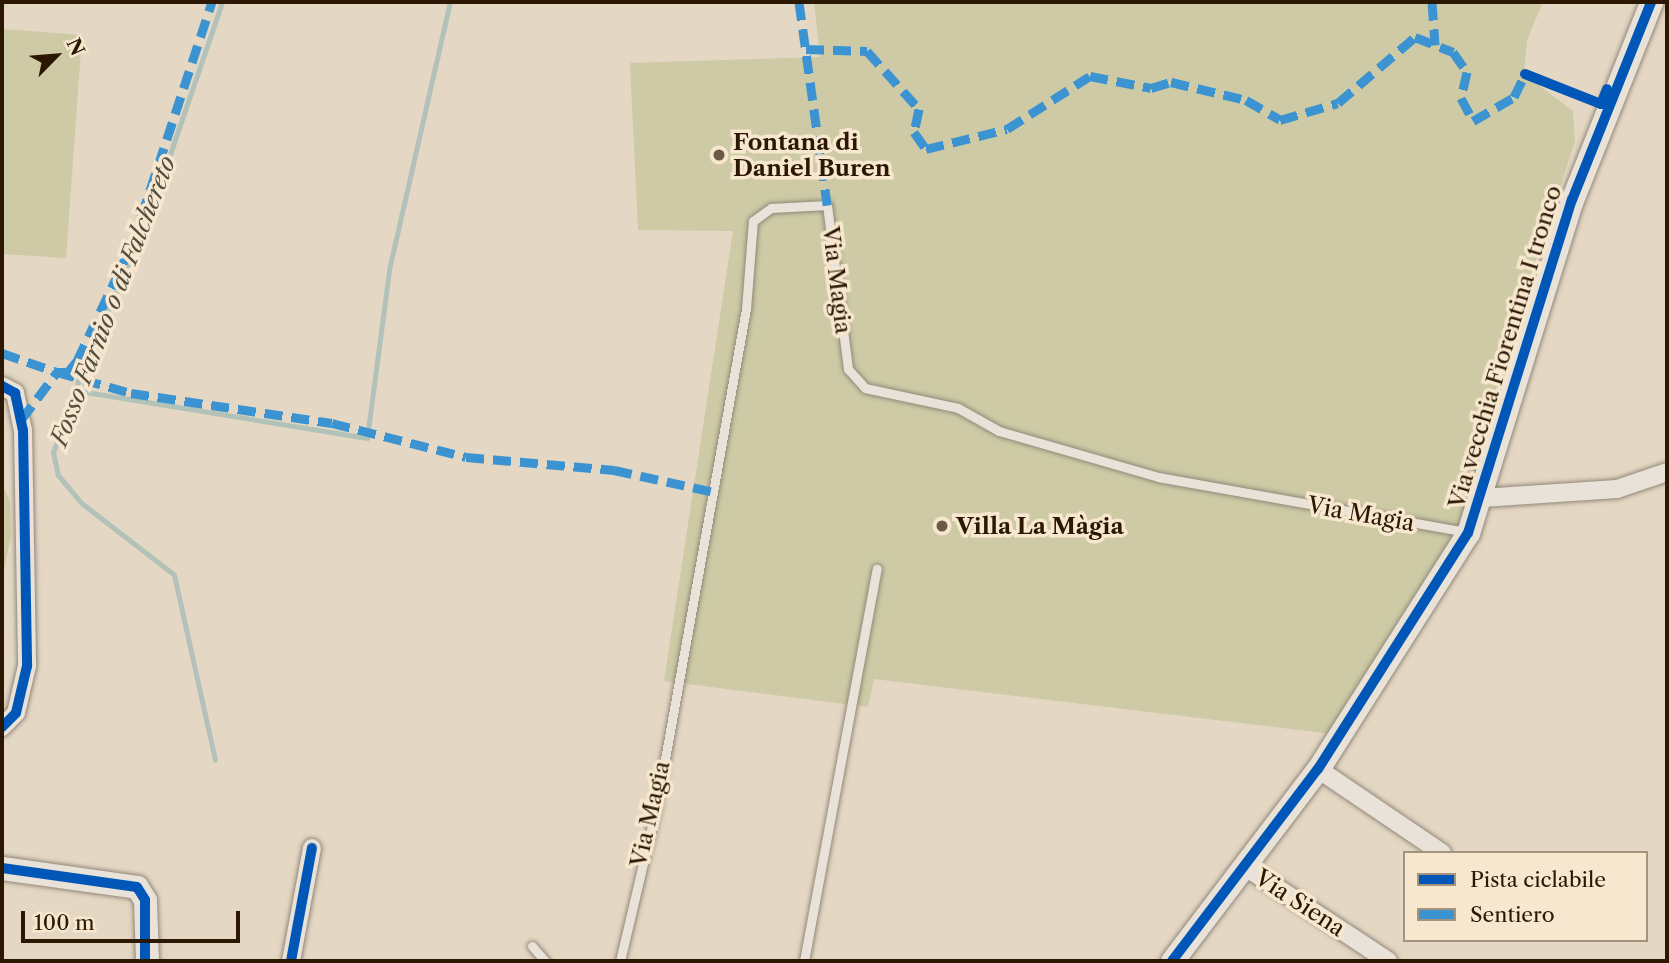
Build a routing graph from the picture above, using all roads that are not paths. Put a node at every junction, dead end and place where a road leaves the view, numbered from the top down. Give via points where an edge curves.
1 (1651, 2) edge
2 (2, 386) edge
3 (1667, 472) edge
4 (1482, 498) junction
5 (1468, 533) junction
6 (877, 569) dead end
7 (2, 727) edge
8 (1318, 769) junction
9 (312, 848) dead end
10 (1439, 851) edge
11 (2, 868) edge
12 (1247, 868) junction
13 (532, 946) dead end
14 (146, 961) edge
15 (291, 961) edge
16 (545, 961) edge
17 (620, 961) edge
18 (804, 961) edge
19 (1172, 961) edge
20 (1388, 961) edge

1 - 4 street, Via vecchia Fiorentina I tronco via 1572,200
2 - 7 street via 15,393 23,430 27,666 16,713
3 - 4 street via 1617,489
4 - 5 street, Via vecchia Fiorentina I tronco
5 - 8 street, Via vecchia Fiorentina I tronco
5 - 17 lane, Via Magia via 1158,477 999,431 957,408 864,388 848,369 827,205 771,208 753,220 746,309 656,809
6 - 18 lane
8 - 10 street
8 - 12 street, Via vecchia Fiorentina I tronco
9 - 15 street
11 - 14 street via 137,887 145,900
12 - 19 street, Via vecchia Fiorentina I tronco
12 - 20 street, Via Siena
13 - 16 lane

